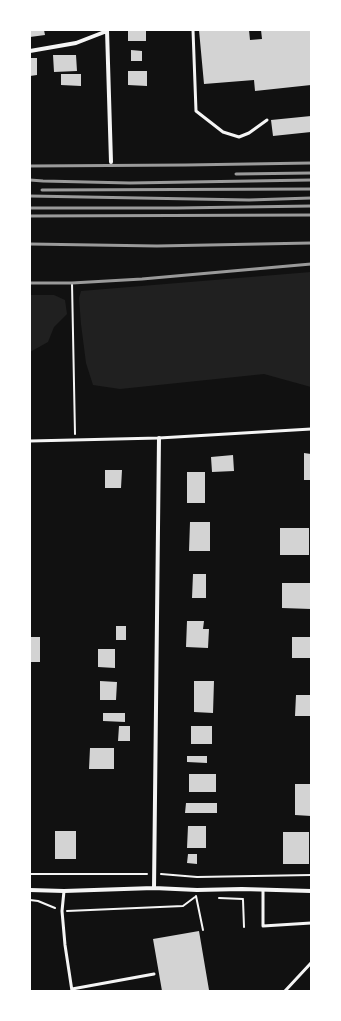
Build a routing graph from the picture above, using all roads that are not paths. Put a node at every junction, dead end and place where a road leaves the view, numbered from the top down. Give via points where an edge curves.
1 (193, 30) edge
2 (107, 31) edge
3 (30, 51) edge
4 (267, 120) dead end
5 (111, 162) dead end
6 (311, 429) edge
7 (158, 438) junction
8 (30, 441) edge
9 (154, 888) junction
10 (30, 890) edge
11 (262, 890) junction
12 (64, 891) junction
13 (311, 891) edge
14 (311, 923) edge
15 (311, 963) edge
16 (154, 974) dead end
17 (72, 990) edge
18 (284, 991) edge

1 - 4 lane via 196,111 223,132 239,137
2 - 3 street via 76,43
2 - 5 street
6 - 7 lane
7 - 8 lane
7 - 9 street
9 - 11 street
9 - 12 street
10 - 12 street
11 - 13 street
11 - 14 lane via 263,926
12 - 17 lane via 62,911
15 - 18 lane
16 - 17 lane

